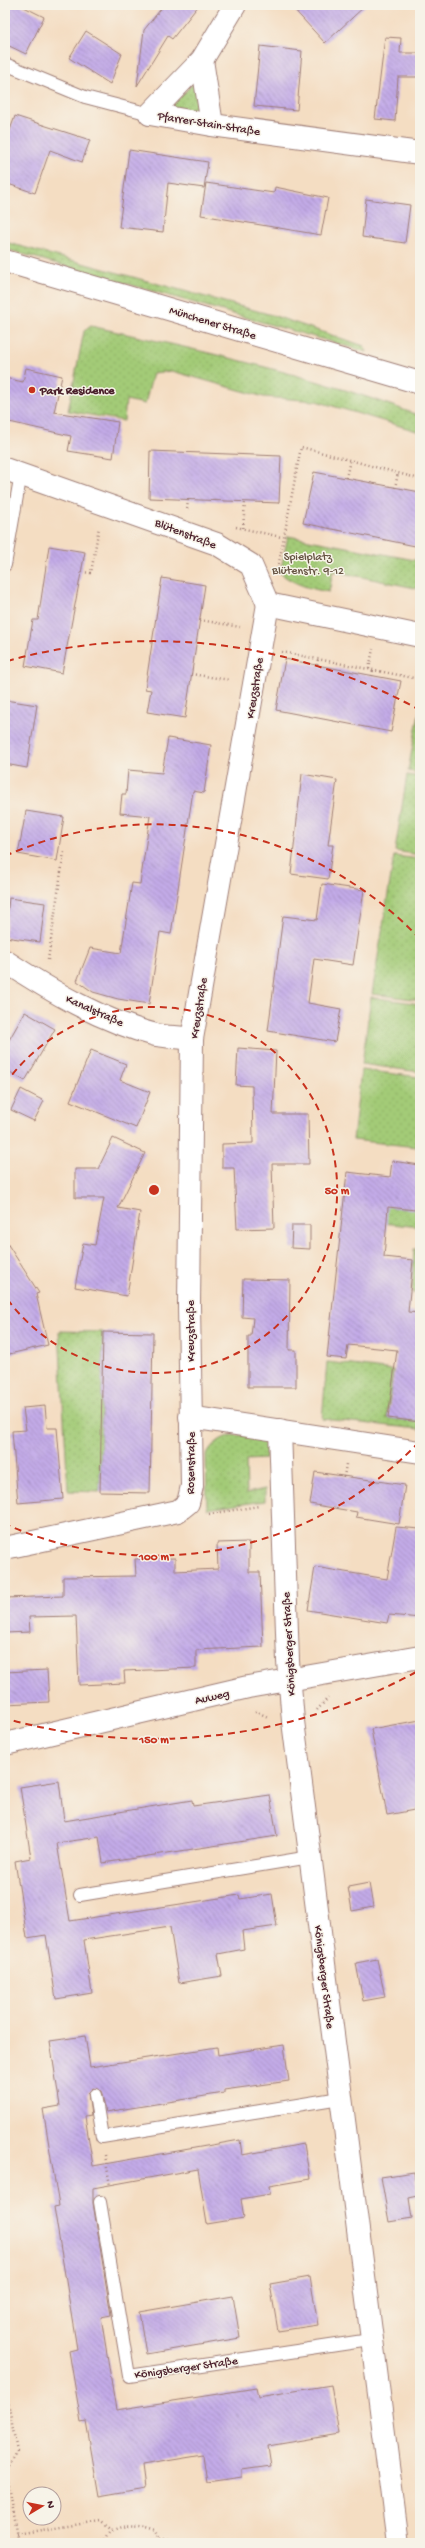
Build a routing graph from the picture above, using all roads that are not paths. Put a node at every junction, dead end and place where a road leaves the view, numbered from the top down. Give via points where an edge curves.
1 (235, 5) edge
2 (202, 60) junction
3 (5, 64) edge
4 (150, 114) junction
5 (212, 126) junction
6 (420, 154) edge
7 (5, 262) edge
8 (420, 383) edge
9 (13, 471) edge
10 (5, 565) edge
11 (268, 604) junction
12 (420, 636) edge
13 (5, 961) edge
14 (192, 1039) junction
15 (190, 1416) junction
16 (280, 1430) junction
17 (420, 1452) edge
18 (5, 1548) edge
19 (420, 1657) edge
20 (289, 1680) junction
21 (5, 1744) edge
22 (310, 1857) junction
23 (80, 1895) dead end
24 (95, 2095) dead end
25 (340, 2098) junction
26 (100, 2202) road end
27 (370, 2340) junction
28 (398, 2543) edge

1 - 2 street
2 - 4 street
2 - 5 street
3 - 4 lane, Pfarrer-Stain-Straße via 85,97
4 - 5 street, Pfarrer-Stain-Straße
5 - 6 street, Pfarrer-Stain-Straße
7 - 8 street, Münchener Straße
9 - 10 lane, Blütenstraße
9 - 11 street, Blütenstraße via 217,544 251,565
11 - 12 street
11 - 14 street, Kreuzstraße
13 - 14 street, Kanalstraße via 44,986 95,1013 154,1034
14 - 15 street, Kreuzstraße
15 - 16 street, Rosenstraße
15 - 18 street, Rosenstraße via 192,1486 188,1503 178,1511
16 - 17 street, Rosenstraße
16 - 20 street, Königsberger Straße
19 - 20 street, Auweg
20 - 21 street, Auweg
20 - 22 street, Königsberger Straße
22 - 23 lane
22 - 25 street, Königsberger Straße
24 - 25 lane via 102,2137
25 - 27 street, Königsberger Straße
26 - 27 lane, Königsberger Straße via 129,2376
27 - 28 street, Königsberger Straße

